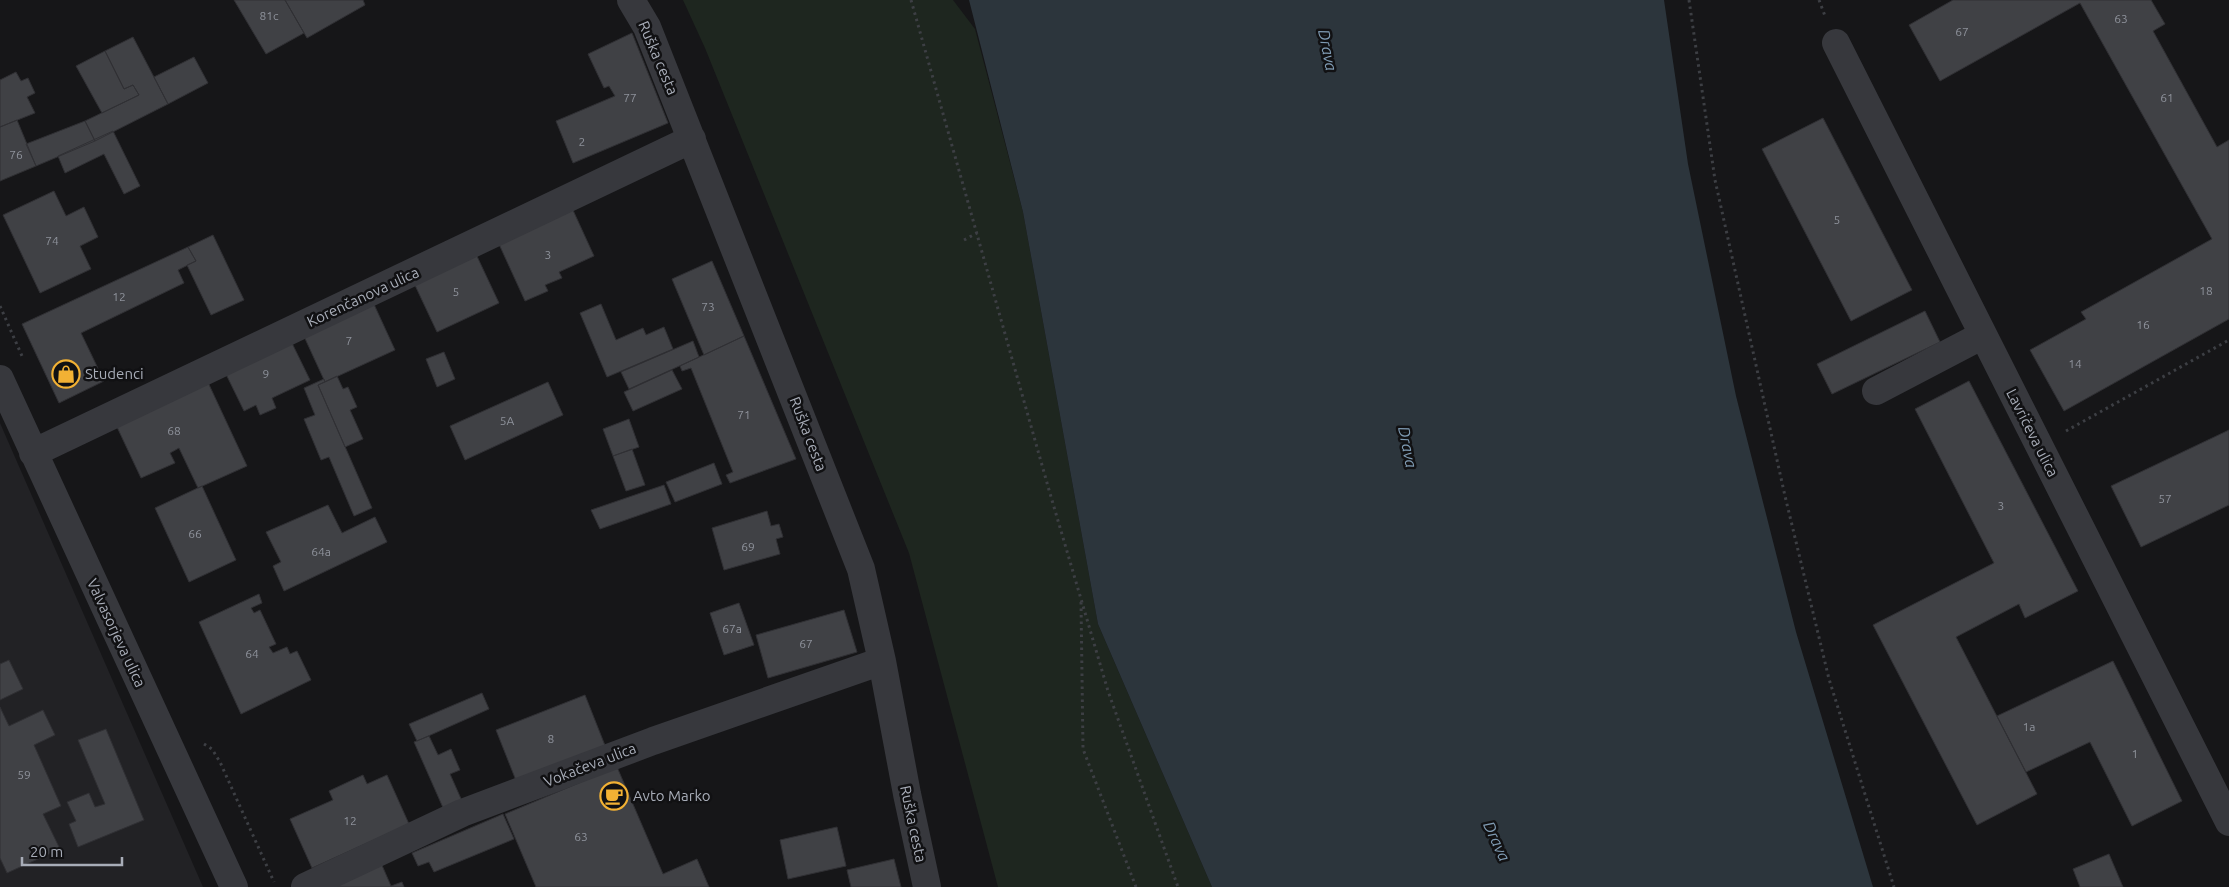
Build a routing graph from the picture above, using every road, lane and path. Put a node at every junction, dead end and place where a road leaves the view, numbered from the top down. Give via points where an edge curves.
1 (631, 0) edge
2 (911, 0) edge
3 (1689, 0) edge
4 (1836, 43) dead end
5 (692, 140) junction
6 (977, 234) junction
7 (964, 240) dead end
8 (1983, 335) junction
9 (2229, 340) edge
10 (0, 379) edge
11 (1876, 391) dead end
12 (2039, 446) junction
13 (33, 453) junction
14 (1081, 597) junction
15 (882, 661) junction
16 (2229, 822) edge
17 (234, 887) edge
18 (305, 887) edge
19 (927, 887) edge
20 (1136, 887) edge
21 (1178, 887) edge
22 (1894, 887) edge

1 - 5 street, Ruška cesta via 647,28
2 - 6 path
3 - 22 path via 1715,180 1785,496 1829,679
4 - 8 street, Lavričeva ulica
5 - 13 street, Korenčanova ulica
5 - 15 street, Ruška cesta via 861,569
6 - 7 path
6 - 14 path
8 - 11 street
8 - 12 street, Lavričeva ulica
9 - 12 path
10 - 13 street, Valvasorjeva ulica
12 - 16 street, Lavričeva ulica
13 - 17 street, Valvasorjeva ulica
14 - 20 path via 1083,749
14 - 21 path via 1108,691
15 - 18 street, Vokačeva ulica via 653,741 462,814
15 - 19 street, Ruška cesta

